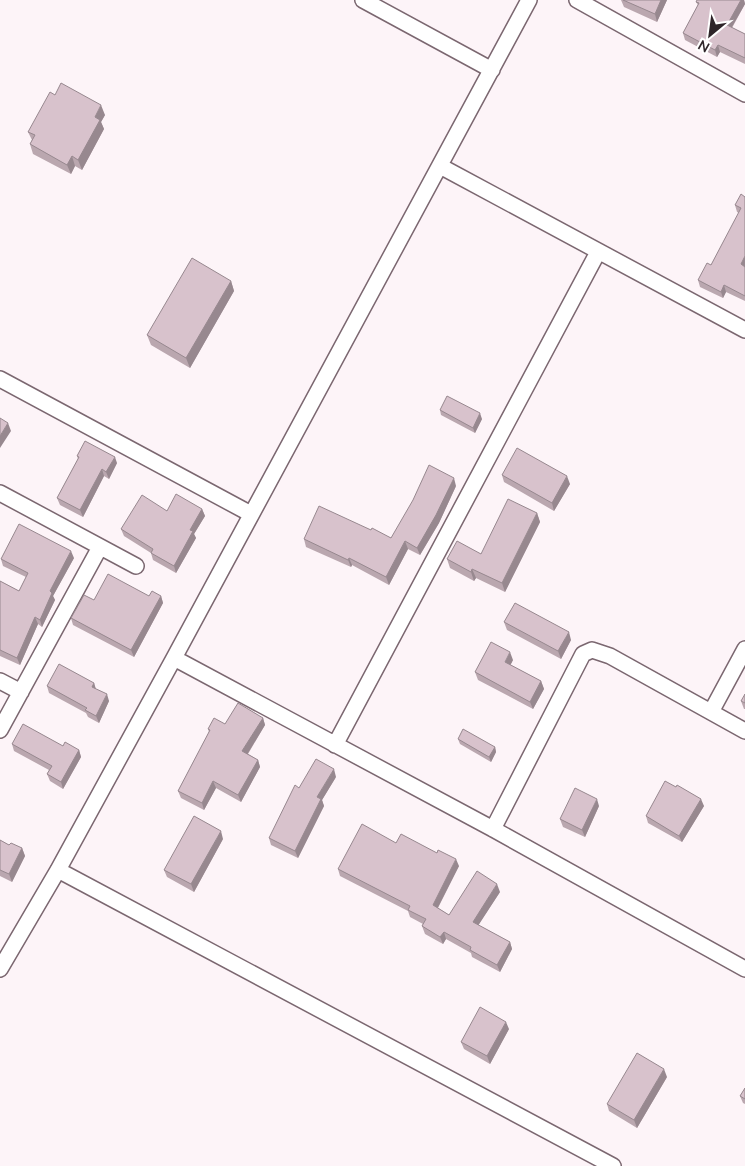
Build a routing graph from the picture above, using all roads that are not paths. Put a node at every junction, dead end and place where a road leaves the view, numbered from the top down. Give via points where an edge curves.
1 (363, 0) edge
2 (529, 0) edge
3 (577, 0) edge
4 (492, 70) junction
5 (745, 94) edge
6 (440, 166) junction
7 (598, 252) junction
8 (745, 330) edge
9 (0, 379) edge
10 (0, 493) edge
11 (251, 514) junction
12 (100, 546) junction
13 (136, 566) dead end
14 (745, 649) edge
15 (174, 658) junction
16 (0, 681) edge
17 (21, 692) junction
18 (711, 712) junction
19 (0, 730) edge
20 (745, 731) edge
21 (336, 745) junction
22 (493, 829) junction
23 (58, 870) junction
24 (0, 969) edge
25 (745, 969) edge
26 (613, 1166) edge

1 - 4 street
2 - 4 street
3 - 5 street
4 - 6 street
6 - 7 street
6 - 11 street
7 - 8 street
7 - 21 street
9 - 11 street
10 - 12 street
11 - 15 street
12 - 13 street
12 - 17 street
14 - 18 street
15 - 21 street
15 - 23 street
16 - 17 street
17 - 19 street
18 - 20 street
18 - 22 street via 602,652 592,650 583,654
21 - 22 street
22 - 25 street
23 - 24 street
23 - 26 street

